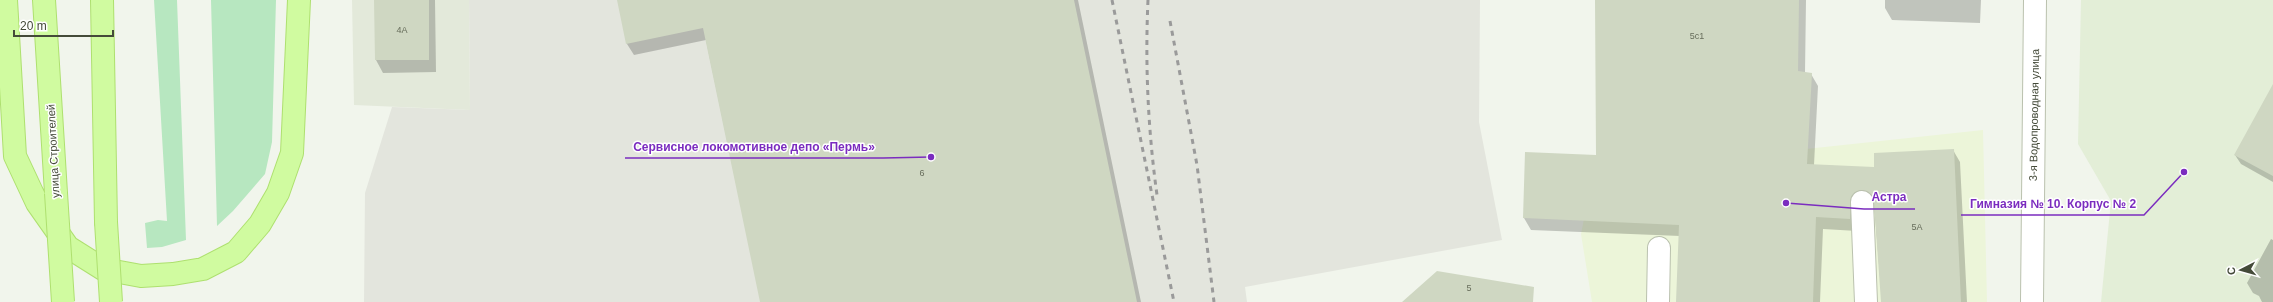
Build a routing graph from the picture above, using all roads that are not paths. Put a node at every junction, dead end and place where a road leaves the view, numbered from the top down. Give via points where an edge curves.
1 (6, 0) edge
2 (44, 0) edge
3 (102, 0) edge
4 (299, 0) edge
5 (2035, 0) edge
6 (1862, 202) dead end
7 (1659, 248) dead end
8 (63, 302) edge
9 (111, 302) edge
10 (1658, 302) edge
11 (1866, 302) edge
12 (2032, 302) edge

1 - 4 main road via 15,156 37,203 68,247 103,269 141,276 203,269 236,252 260,224 278,192 292,153
2 - 8 main road, улица Строителей, bridge
3 - 9 main road, bridge via 106,222
5 - 12 street, 3-я Водопроводная улица
6 - 11 street
7 - 10 street

